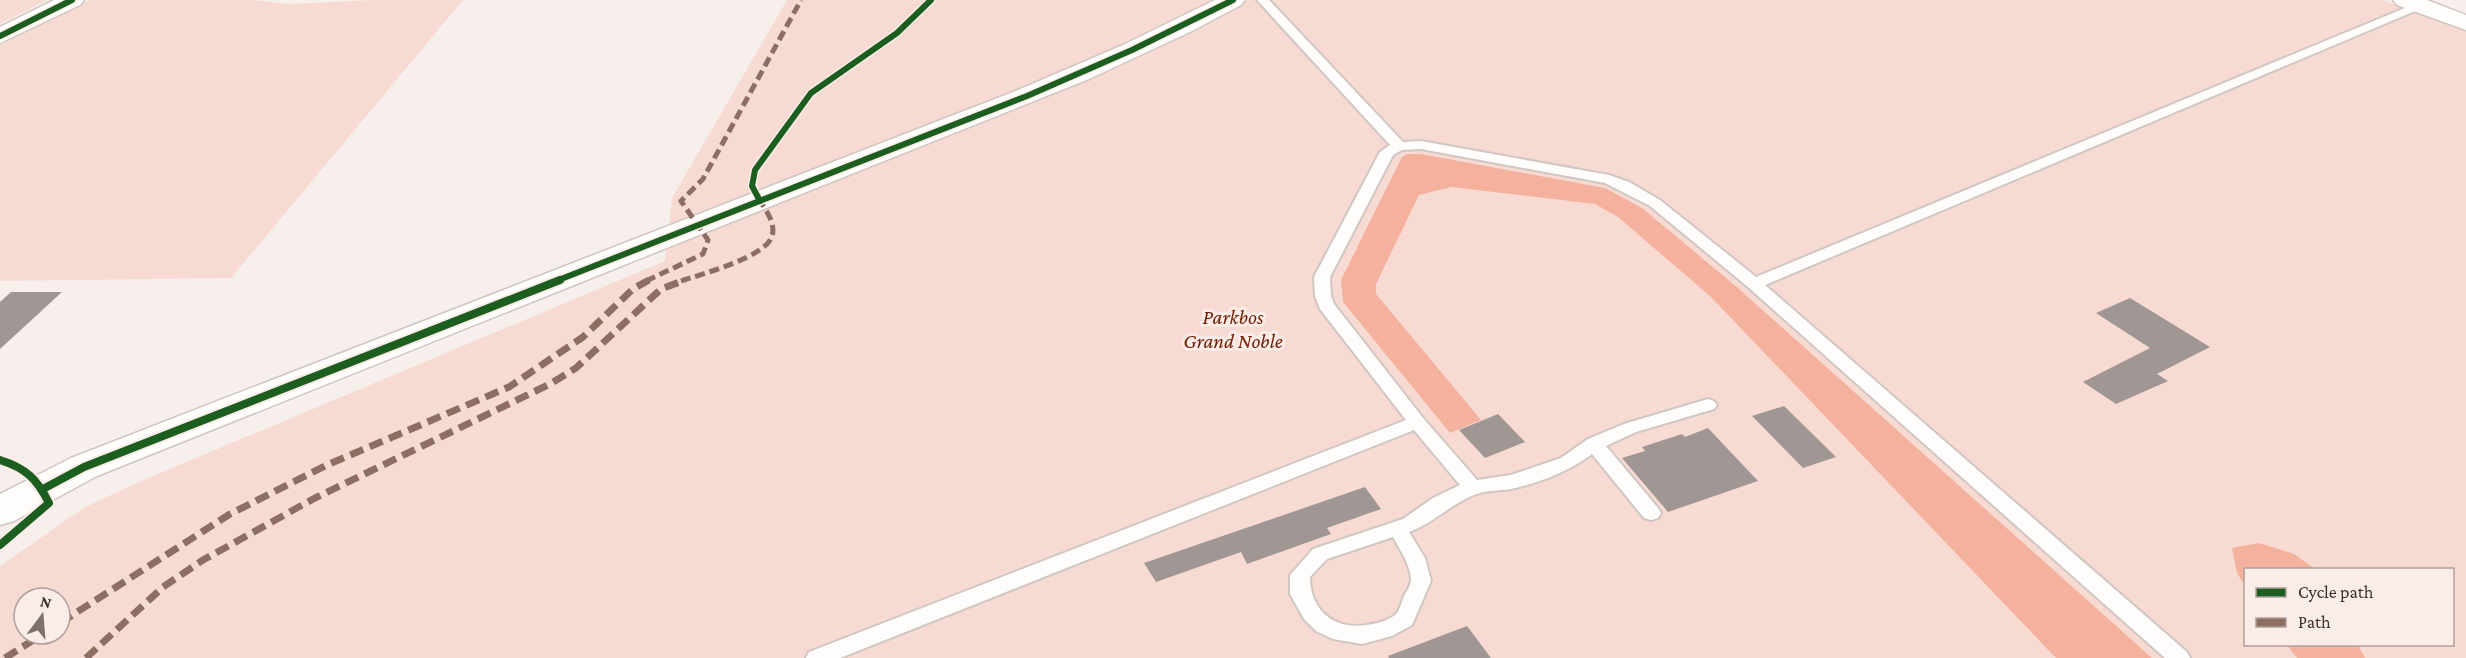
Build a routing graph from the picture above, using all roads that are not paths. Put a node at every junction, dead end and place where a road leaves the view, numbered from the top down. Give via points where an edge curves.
1 (72, 0) edge
2 (1233, 0) edge
3 (1263, 0) edge
4 (2413, 3) edge
5 (2466, 23) edge
6 (0, 36) edge
7 (1399, 146) junction
8 (1754, 284) junction
9 (1708, 405) dead end
10 (1417, 422) junction
11 (1594, 444) junction
12 (84, 467) junction
13 (1473, 487) junction
14 (0, 491) edge
15 (0, 511) edge
16 (1651, 513) dead end
17 (1398, 528) junction
18 (817, 658) edge
19 (2179, 658) edge

1 - 6 street
2 - 12 street via 1100,65
3 - 7 lane
4 - 5 street
4 - 8 lane
7 - 8 lane via 1421,145 1609,179 1655,203
7 - 10 lane via 1388,152 1322,278 1323,296
8 - 19 lane
9 - 11 lane via 1630,428
10 - 13 lane
10 - 18 lane
11 - 13 lane via 1557,467 1512,482
11 - 16 lane
12 - 14 street
12 - 15 street
13 - 17 lane
17 - 17 lane via 1320,554 1300,575 1300,594 1323,626 1362,635 1385,630 1405,619 1420,581 1415,558

